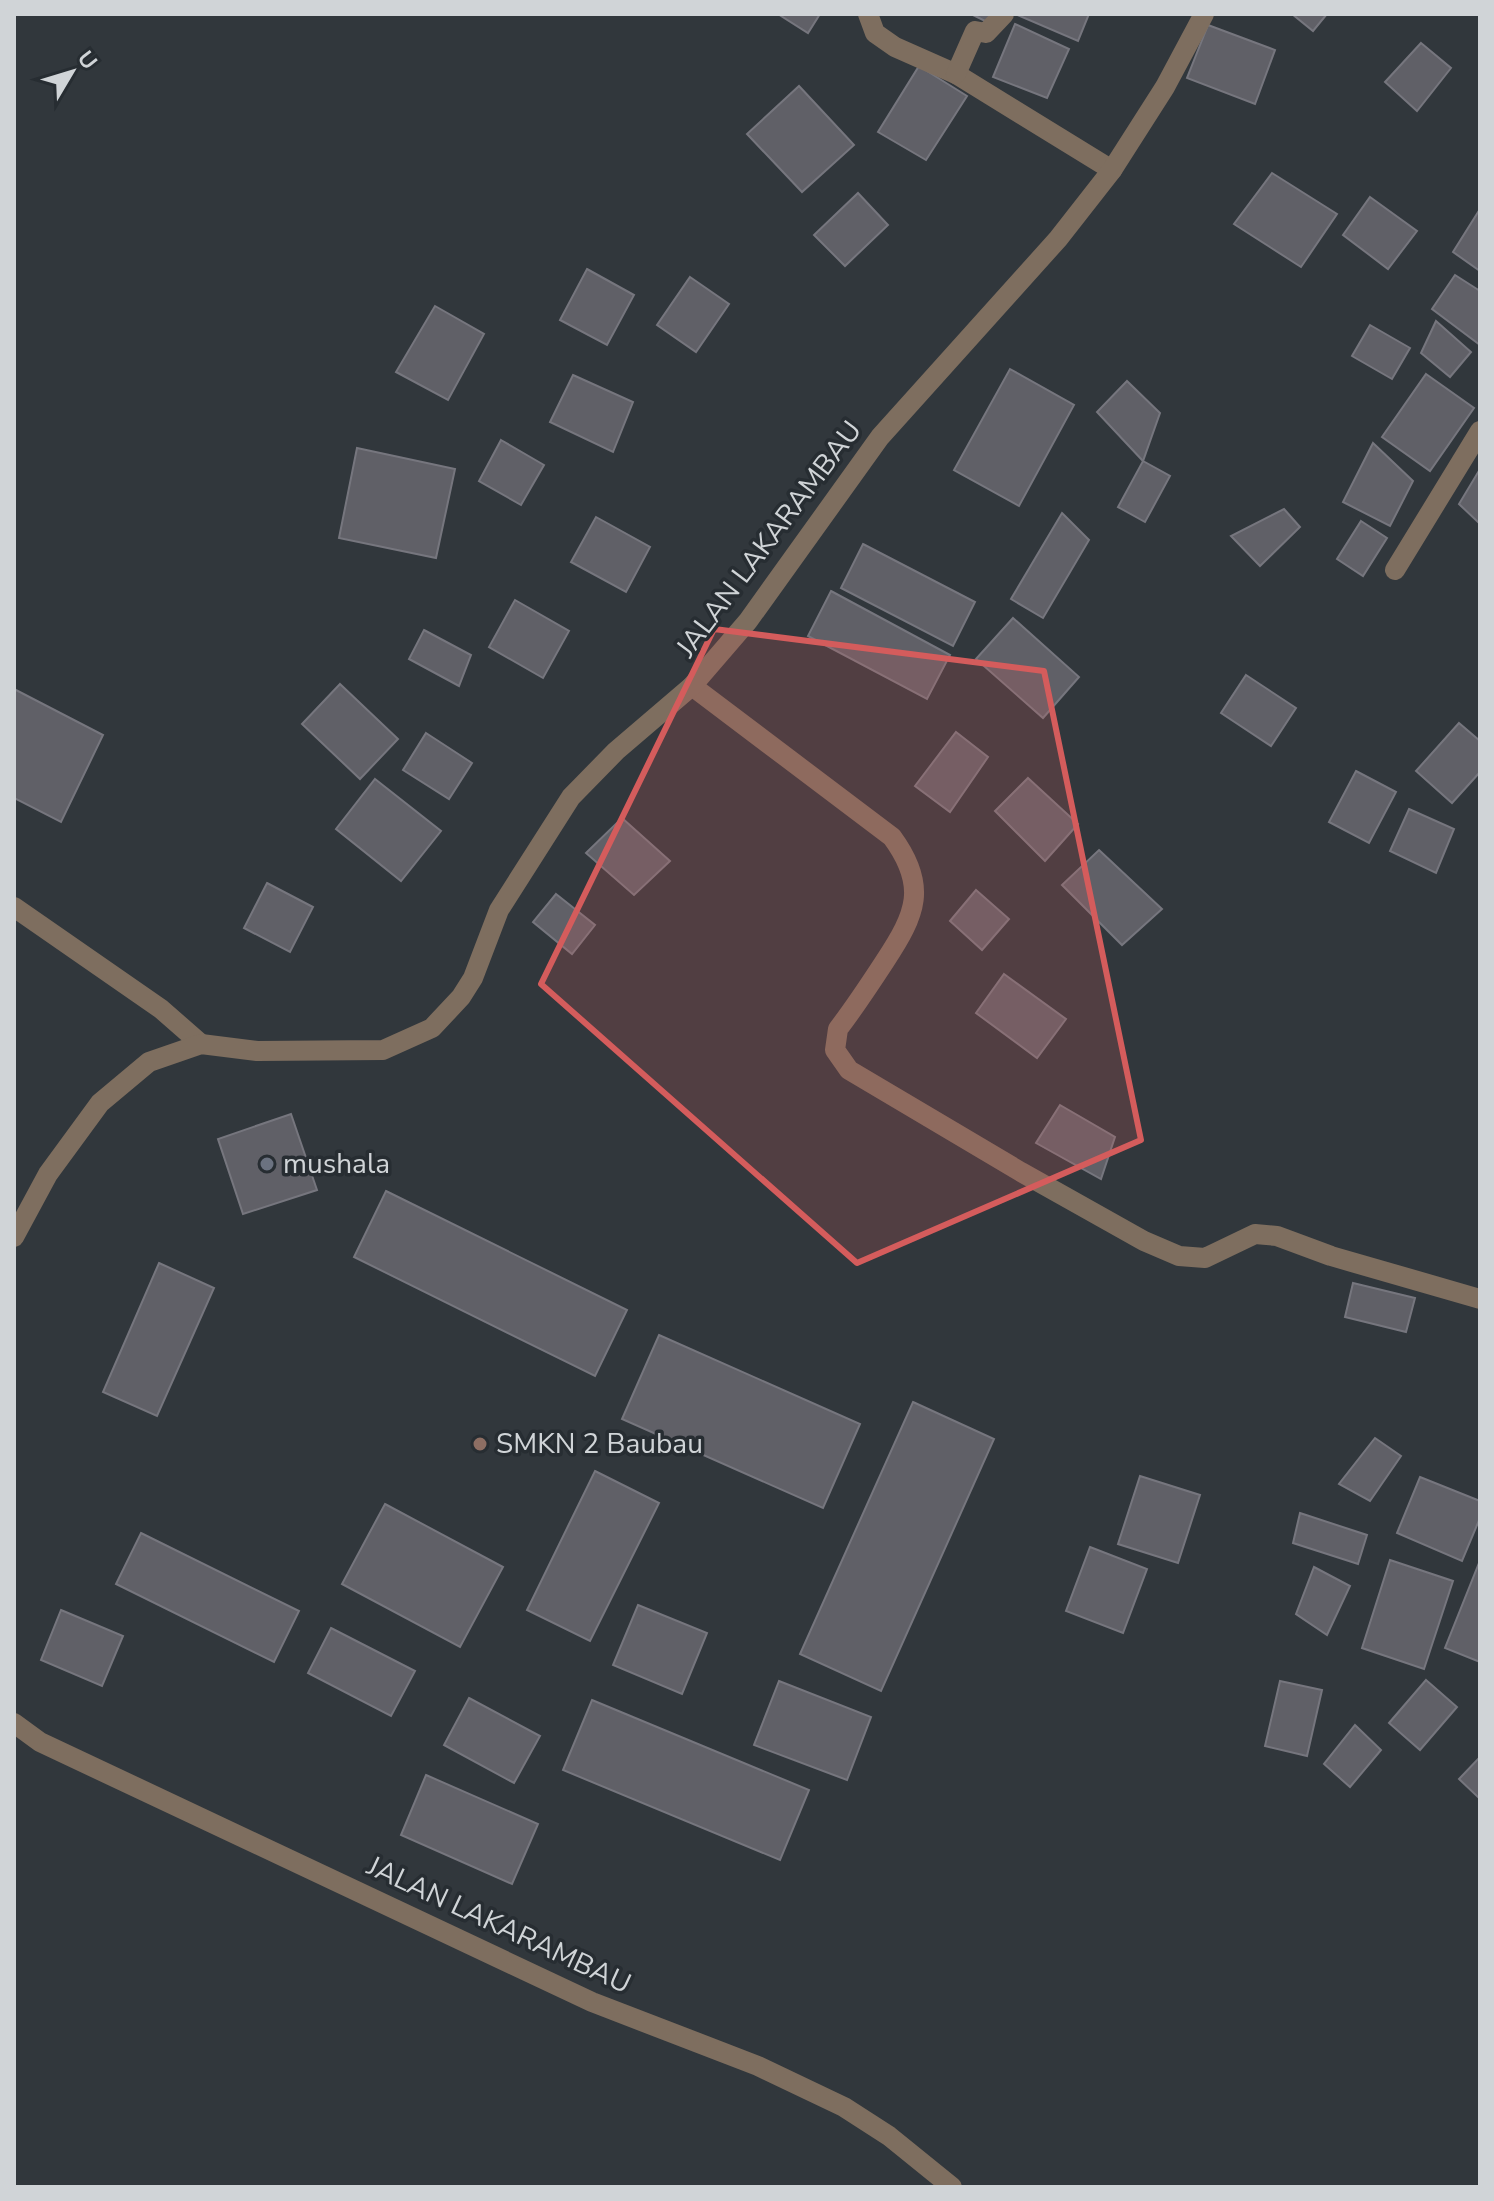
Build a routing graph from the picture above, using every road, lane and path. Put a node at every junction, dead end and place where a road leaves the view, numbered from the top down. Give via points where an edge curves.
1 (868, 14) edge
2 (1004, 14) edge
3 (1204, 14) edge
4 (956, 74) junction
5 (1112, 170) junction
6 (1480, 431) edge
7 (1395, 570) dead end
8 (692, 686) junction
9 (14, 907) edge
10 (201, 1044) junction
11 (14, 1237) edge
12 (1480, 1299) edge
13 (14, 1723) edge
14 (952, 2187) edge

1 - 4 street via 875,33 895,47
2 - 4 street via 986,33 975,31
3 - 5 street, JALAN LAKARAMBAU
4 - 5 street
5 - 8 street, JALAN LAKARAMBAU via 1058,239 880,437 748,621
6 - 7 street
8 - 10 street, JALAN LAKARAMBAU via 571,797 499,910 473,978 432,1028 383,1050 257,1051
8 - 12 street via 892,837 909,859 916,891 911,922 838,1029 835,1050 849,1070 1035,1180 1179,1256 1205,1258 1255,1234 1277,1236
9 - 10 street via 161,1009
10 - 11 street, JALAN LAKARAMBAU via 149,1062 100,1103 48,1174
13 - 14 street, JALAN LAKARAMBAU via 40,1742 592,2002 758,2066 844,2107

